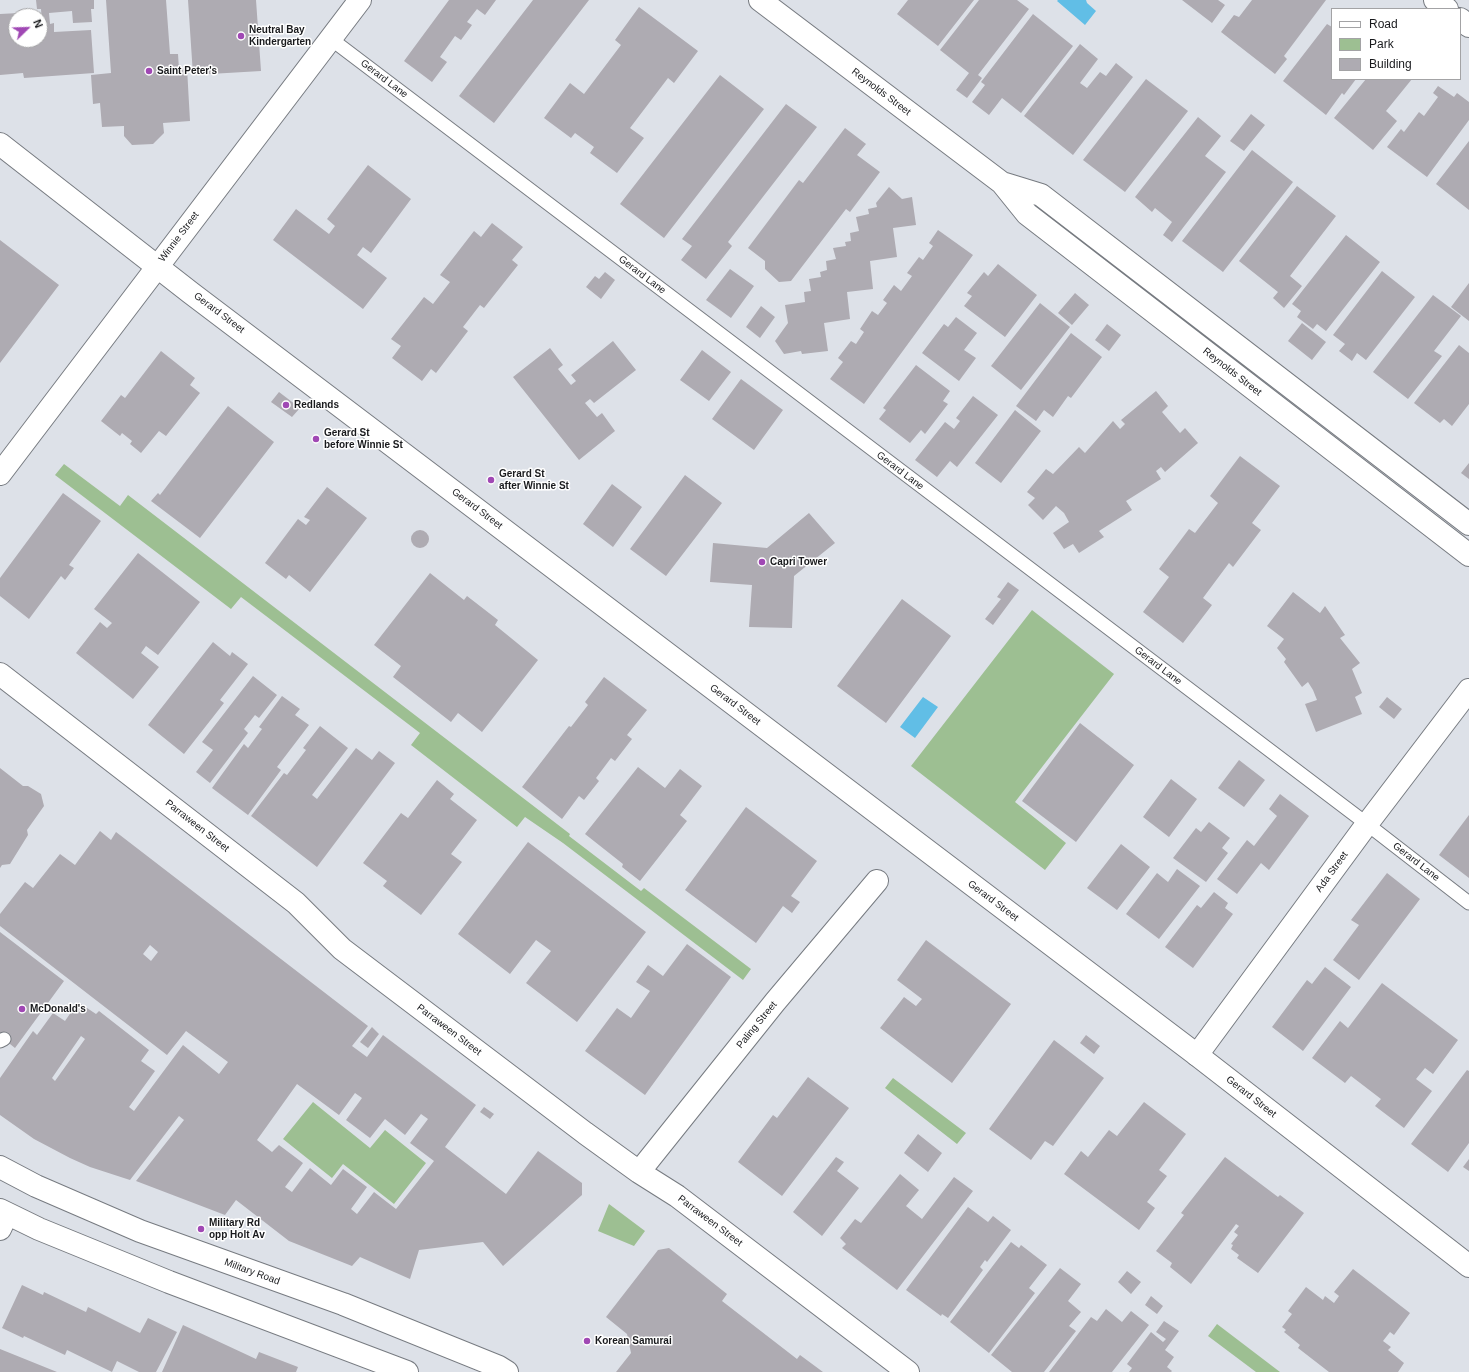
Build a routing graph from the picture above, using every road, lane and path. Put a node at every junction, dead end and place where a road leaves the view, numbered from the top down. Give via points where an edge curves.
1 (360, 0) edge
2 (760, 0) edge
3 (1435, 0) edge
4 (1446, 8) edge
5 (1461, 20) edge
6 (1469, 26) edge
7 (330, 39) junction
8 (0, 144) edge
9 (1002, 183) junction
10 (158, 266) junction
11 (0, 474) edge
12 (1469, 524) edge
13 (1469, 555) edge
14 (0, 674) edge
15 (1469, 690) edge
16 (1367, 824) junction
17 (877, 881) dead end
18 (1469, 903) edge
19 (1197, 1055) junction
20 (0, 1167) edge
21 (639, 1172) junction
22 (2, 1218) edge
23 (1469, 1266) edge
24 (395, 1370) edge
25 (507, 1372) edge
26 (908, 1372) edge

1 - 7 main road, Winnie Street
2 - 9 main road, Reynolds Street
3 - 4 main road
5 - 6 main road
7 - 10 main road, Winnie Street
7 - 16 lane, Gerard Lane
8 - 10 main road, Gerard Street
9 - 12 main road, Reynolds Street via 1041,195
9 - 13 main road, Reynolds Street via 1027,214
10 - 11 main road, Winnie Street
10 - 19 main road, Gerard Street
14 - 21 main road, Parraween Street via 296,903 342,949
15 - 16 main road, Ada Street
16 - 18 lane, Gerard Lane
16 - 19 main road, Ada Street
17 - 21 main road, Paling Street via 775,1002
19 - 23 main road, Gerard Street
20 - 25 main road, Military Road via 36,1186 140,1231 343,1304
21 - 26 main road, Parraween Street via 677,1196
22 - 24 main road via 39,1229

